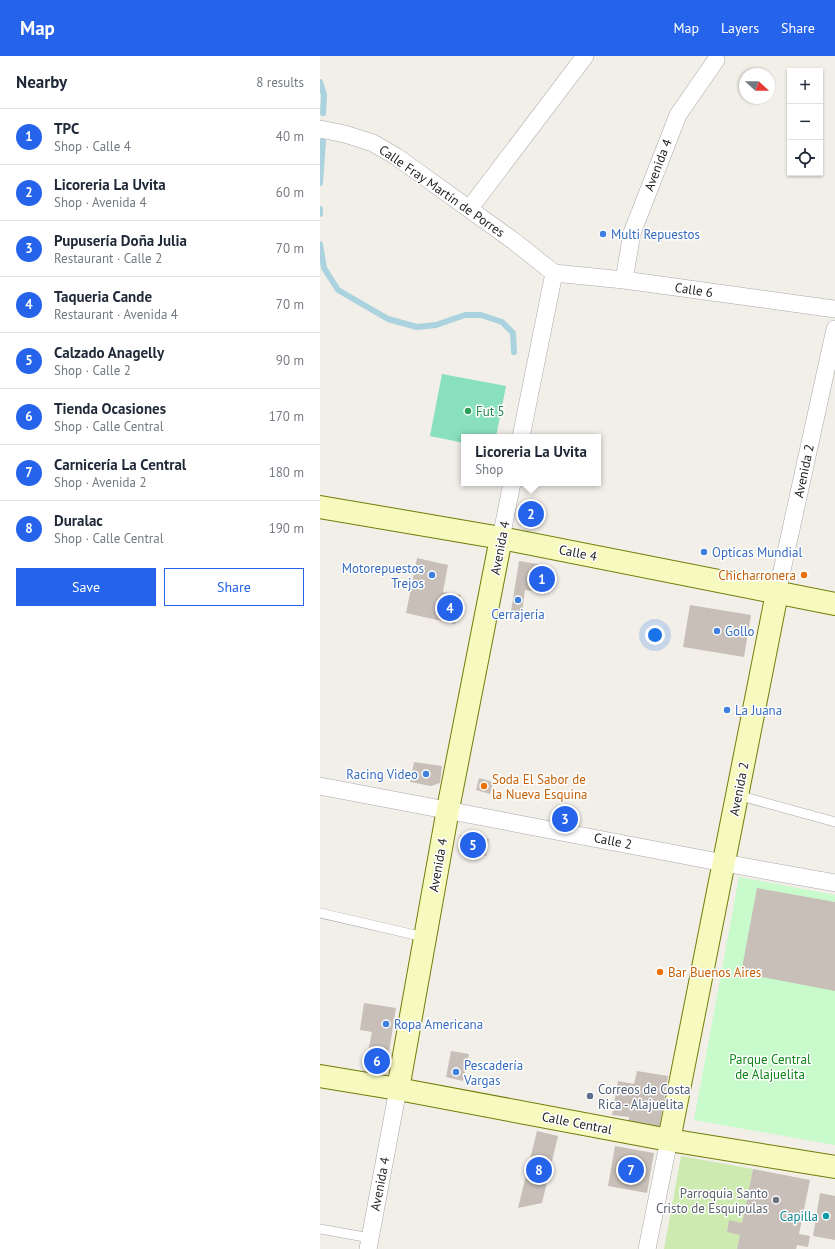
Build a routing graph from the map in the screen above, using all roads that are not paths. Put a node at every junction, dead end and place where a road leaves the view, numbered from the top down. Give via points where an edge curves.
1 (585, 56) edge
2 (719, 58) edge
3 (320, 129) edge
4 (470, 208) junction
5 (554, 273) junction
6 (624, 280) junction
7 (835, 309) edge
8 (835, 329) edge
9 (522, 434) edge
10 (511, 486) edge
11 (320, 507) edge
12 (501, 538) junction
13 (777, 593) junction
14 (835, 604) edge
15 (320, 786) edge
16 (737, 794) junction
17 (448, 809) junction
18 (835, 822) edge
19 (724, 863) junction
20 (835, 882) edge
21 (320, 913) edge
22 (424, 937) junction
23 (320, 1076) edge
24 (398, 1089) junction
25 (669, 1140) junction
26 (835, 1167) edge
27 (320, 1229) edge
28 (369, 1243) edge
29 (647, 1249) edge

1 - 4 street
2 - 6 street, Avenida 4 via 678,115 632,233
3 - 4 street, Calle Fray Martín de Porres via 373,143
4 - 5 street, Calle Fray Martín de Porres
5 - 6 street, Calle 6
5 - 9 street
6 - 7 street, Calle 6
8 - 13 street, Avenida 2
10 - 12 street, Avenida 4
11 - 12 main road, Calle 4
12 - 13 main road, Calle 4
12 - 17 main road, Avenida 4
13 - 14 main road, Calle 4
13 - 16 main road, Avenida 2
15 - 17 street, Calle 2
16 - 18 lane
16 - 19 main road, Avenida 2
17 - 19 street, Calle 2
17 - 22 main road, Avenida 4
19 - 20 street, Calle 2
19 - 25 main road, Avenida 2
21 - 22 lane
22 - 24 main road, Avenida 4
23 - 24 main road, Calle Central
24 - 25 main road, Calle Central
24 - 28 street, Avenida 4
25 - 26 main road, Calle Central
25 - 29 street, Avenida 2
27 - 28 lane

